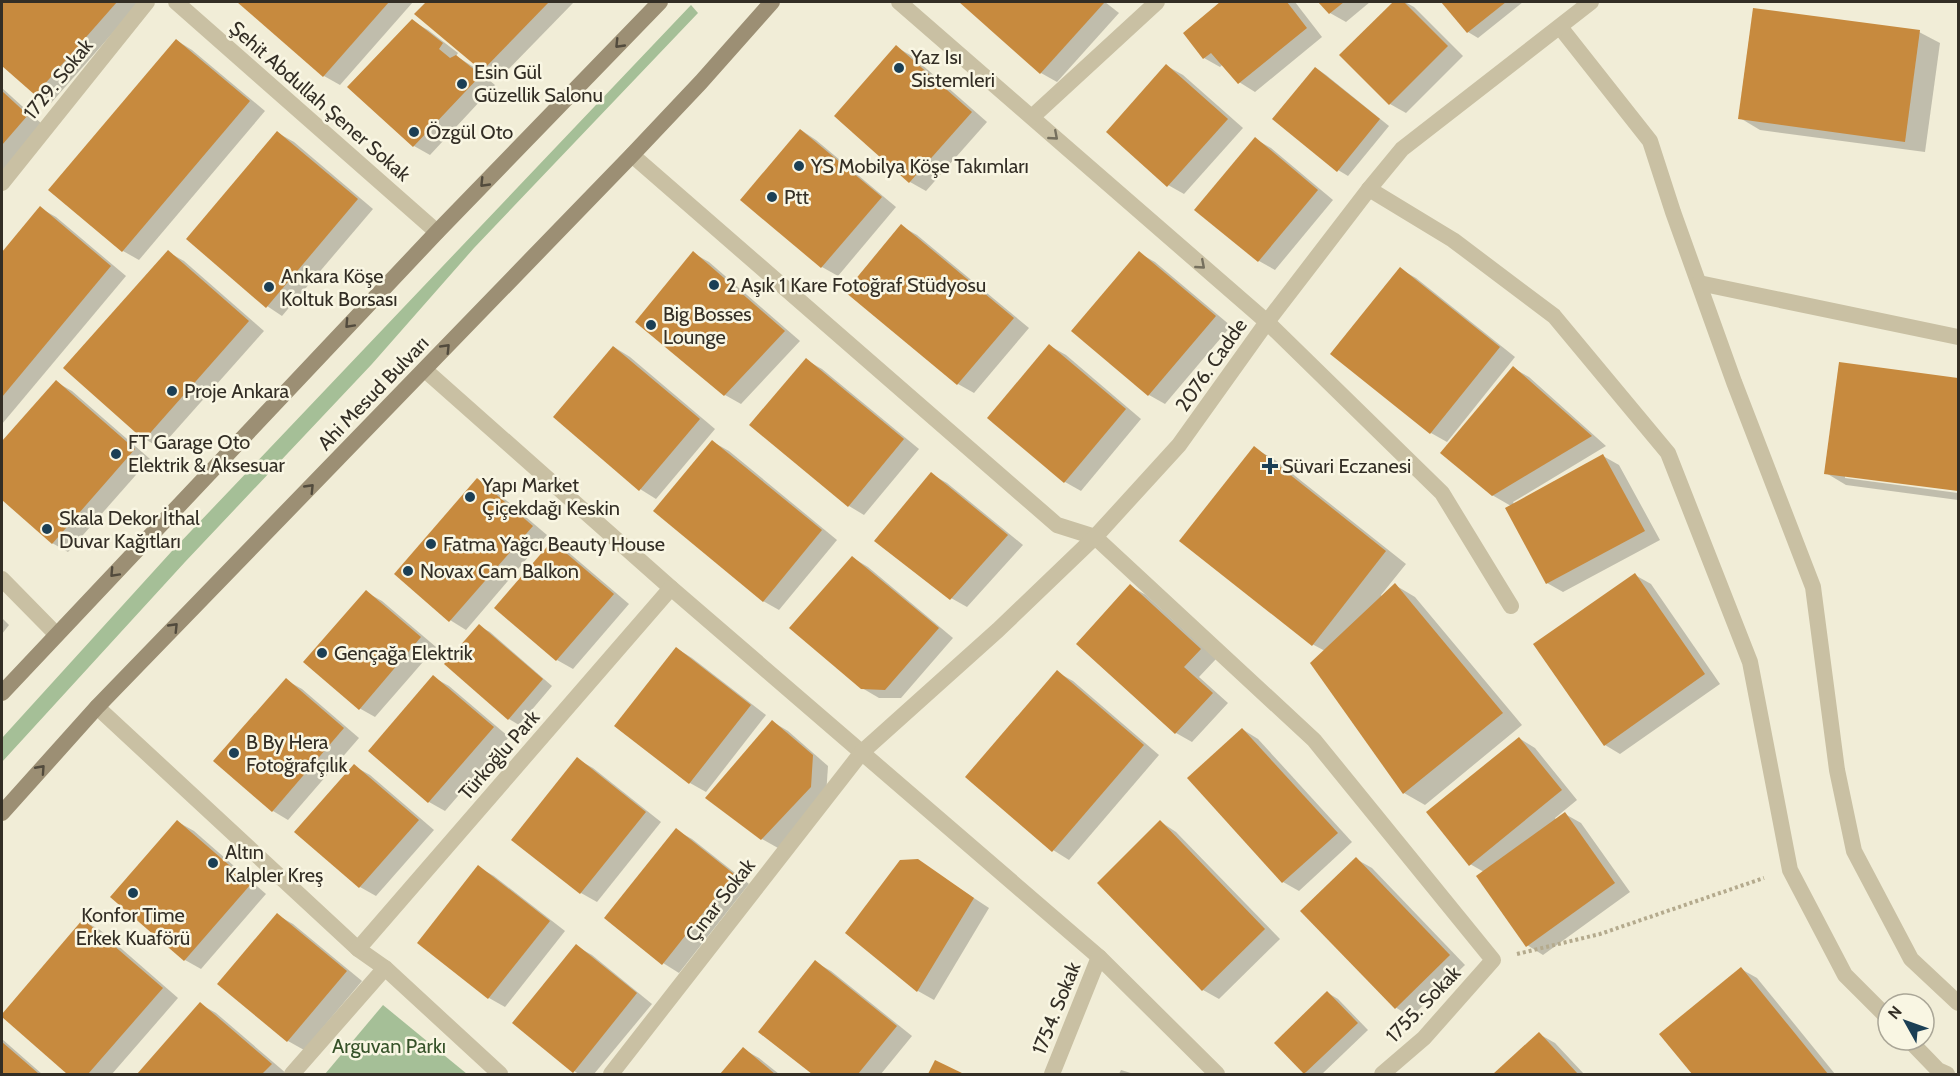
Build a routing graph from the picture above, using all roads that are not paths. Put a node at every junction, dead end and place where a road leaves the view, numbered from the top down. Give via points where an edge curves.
1 (147, 2) edge
2 (176, 2) edge
3 (660, 2) edge
4 (772, 2) edge
5 (899, 2) edge
6 (1156, 2) edge
7 (1590, 2) edge
8 (1560, 27) junction
9 (1032, 117) junction
10 (632, 155) junction
11 (2, 183) edge
12 (1369, 189) junction
13 (437, 232) junction
14 (1699, 283) junction
15 (1267, 322) junction
16 (1959, 337) edge
17 (425, 370) junction
18 (1095, 537) junction
19 (2, 579) edge
20 (671, 588) junction
21 (1511, 606) dead end
22 (56, 634) junction
23 (2, 693) edge
24 (97, 707) junction
25 (862, 752) junction
26 (2, 813) edge
27 (358, 949) junction
28 (1099, 957) junction
29 (385, 968) junction
30 (1959, 1003) edge
31 (1876, 1006) edge
32 (1921, 1052) edge
33 (292, 1074) edge
34 (500, 1074) edge
35 (610, 1074) edge
36 (1052, 1074) edge
37 (1217, 1074) edge
38 (1382, 1074) edge
39 (1947, 1074) edge

1 - 11 street, 1729. Sokak
2 - 13 street, Şehit Abdullah Şener Sokak
3 -> 13 main road
4 - 10 main road, Ahi Mesud Bulvarı
5 - 9 street
6 - 9 street
7 - 8 street, 2076. Cadde
8 - 12 street, 2076. Cadde via 1402,149
8 - 14 street via 1650,141
9 -> 15 street
17 -> 10 main road, Ahi Mesud Bulvarı
10 - 18 street via 1057,525
12 - 15 street, 2076. Cadde
12 - 31 street via 1453,240 1554,316 1668,453 1750,662 1791,870 1845,975
13 -> 22 main road
14 - 16 street
14 - 30 street via 1813,588 1837,770 1854,851 1911,959
15 - 18 street, 2076. Cadde via 1179,445
15 - 21 street via 1442,493
17 - 20 street
24 -> 17 main road, Ahi Mesud Bulvarı
18 - 25 street, 2076. Cadde
18 - 38 street, 1755. Sokak via 1314,740 1493,960 1424,1038
19 - 22 street
20 - 25 street
20 - 27 street, Türkoğlu Park
22 - 23 main road
26 -> 24 main road, Ahi Mesud Bulvarı
24 - 27 street
25 - 28 street
25 - 35 street, Çınar Sokak
27 - 29 street
28 - 36 street, 1754. Sokak
28 - 37 street
29 - 33 street
29 - 34 street
32 - 39 street

